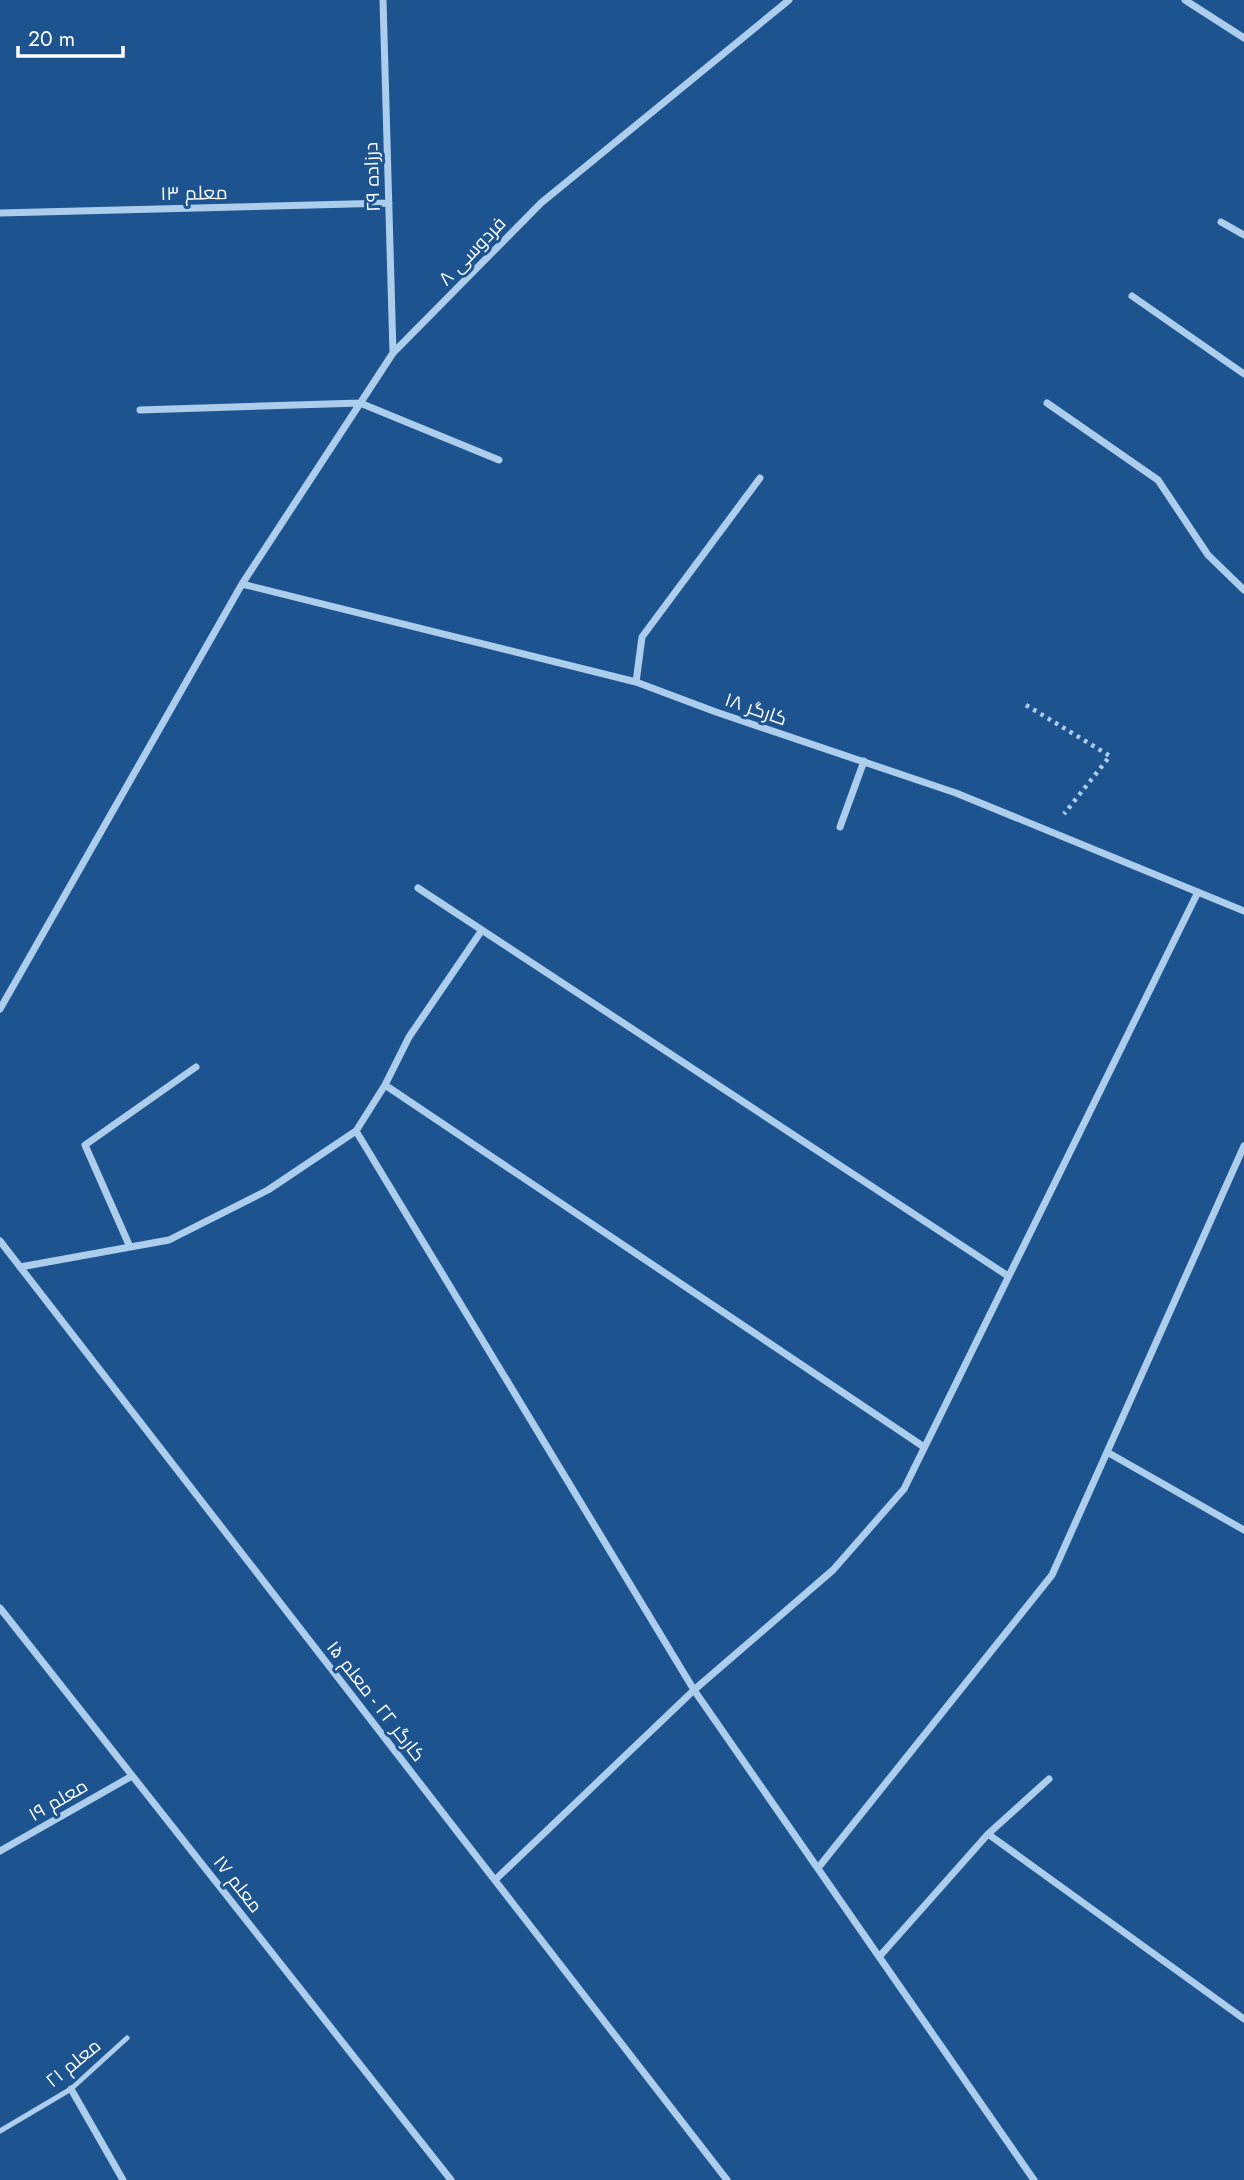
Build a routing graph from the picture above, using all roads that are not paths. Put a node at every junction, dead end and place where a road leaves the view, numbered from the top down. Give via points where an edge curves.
1 (383, 0) edge
2 (789, 0) edge
3 (1185, 0) edge
4 (1244, 38) edge
5 (389, 204) junction
6 (0, 213) edge
7 (1221, 222) dead end
8 (1244, 235) edge
9 (1132, 296) dead end
10 (393, 353) junction
11 (1244, 374) edge
12 (1046, 402) dead end
13 (360, 403) junction
14 (139, 410) dead end
15 (499, 460) dead end
16 (760, 478) dead end
17 (242, 584) junction
18 (1244, 590) edge
19 (636, 682) junction
20 (864, 761) junction
21 (840, 827) dead end
22 (418, 888) dead end
23 (1198, 892) junction
24 (1244, 911) edge
25 (482, 930) junction
26 (0, 1009) edge
27 (196, 1067) dead end
28 (385, 1085) junction
29 (356, 1131) junction
30 (1244, 1146) edge
31 (0, 1241) edge
32 (130, 1247) junction
33 (20, 1267) junction
34 (1008, 1276) junction
35 (924, 1447) junction
36 (1107, 1452) junction
37 (1244, 1530) edge
38 (0, 1608) edge
39 (694, 1690) junction
40 (132, 1776) junction
41 (1049, 1779) dead end
42 (988, 1834) junction
43 (0, 1851) edge
44 (818, 1868) junction
45 (495, 1880) junction
46 (879, 1957) junction
47 (1244, 2019) edge
48 (127, 2038) dead end
49 (71, 2089) junction
50 (0, 2131) edge
51 (123, 2180) edge
52 (451, 2180) edge
53 (727, 2180) edge
54 (1034, 2180) edge

1 - 5 street, درزاده ۲۹
2 - 10 street, فردوسی ۸ via 541,203
3 - 4 street
5 - 6 street, معلم ۱۳
5 - 10 street, درزاده ۲۹
7 - 8 street
9 - 11 street
10 - 13 street, فردوسی ۸
12 - 18 street via 1158,480 1208,555
13 - 14 street
13 - 15 street
13 - 17 street, فردوسی ۸
16 - 19 street via 642,637
17 - 19 street, کارگر ۱۸
17 - 26 street, فردوسی ۸
19 - 20 street, کارگر ۱۸
20 - 21 street
20 - 23 street, کارگر ۱۸ via 956,793
22 - 25 street
23 - 24 street, کارگر ۱۸
23 - 34 street
25 - 28 street via 409,1037
25 - 34 street
27 - 32 street via 85,1145
28 - 29 street
28 - 35 street
29 - 32 street via 268,1190 169,1240
29 - 39 street
30 - 36 street
31 - 33 street, کارگر ۲۲ - معلم ۱۵
32 - 33 street
33 - 45 street, کارگر ۲۲ - معلم ۱۵
34 - 35 street
35 - 39 street via 904,1489 833,1570
36 - 37 street
36 - 44 street via 1052,1575
38 - 40 street, معلم ۱۷
39 - 44 street
39 - 45 street
40 - 43 street, معلم ۱۹
40 - 52 street, معلم ۱۷
41 - 42 street
42 - 46 street
42 - 47 street
44 - 46 street
45 - 53 street, کارگر ۲۲ - معلم ۱۵
46 - 54 street
48 - 49 lane, معلم ۲۱
49 - 50 lane, معلم ۲۱
49 - 51 street

